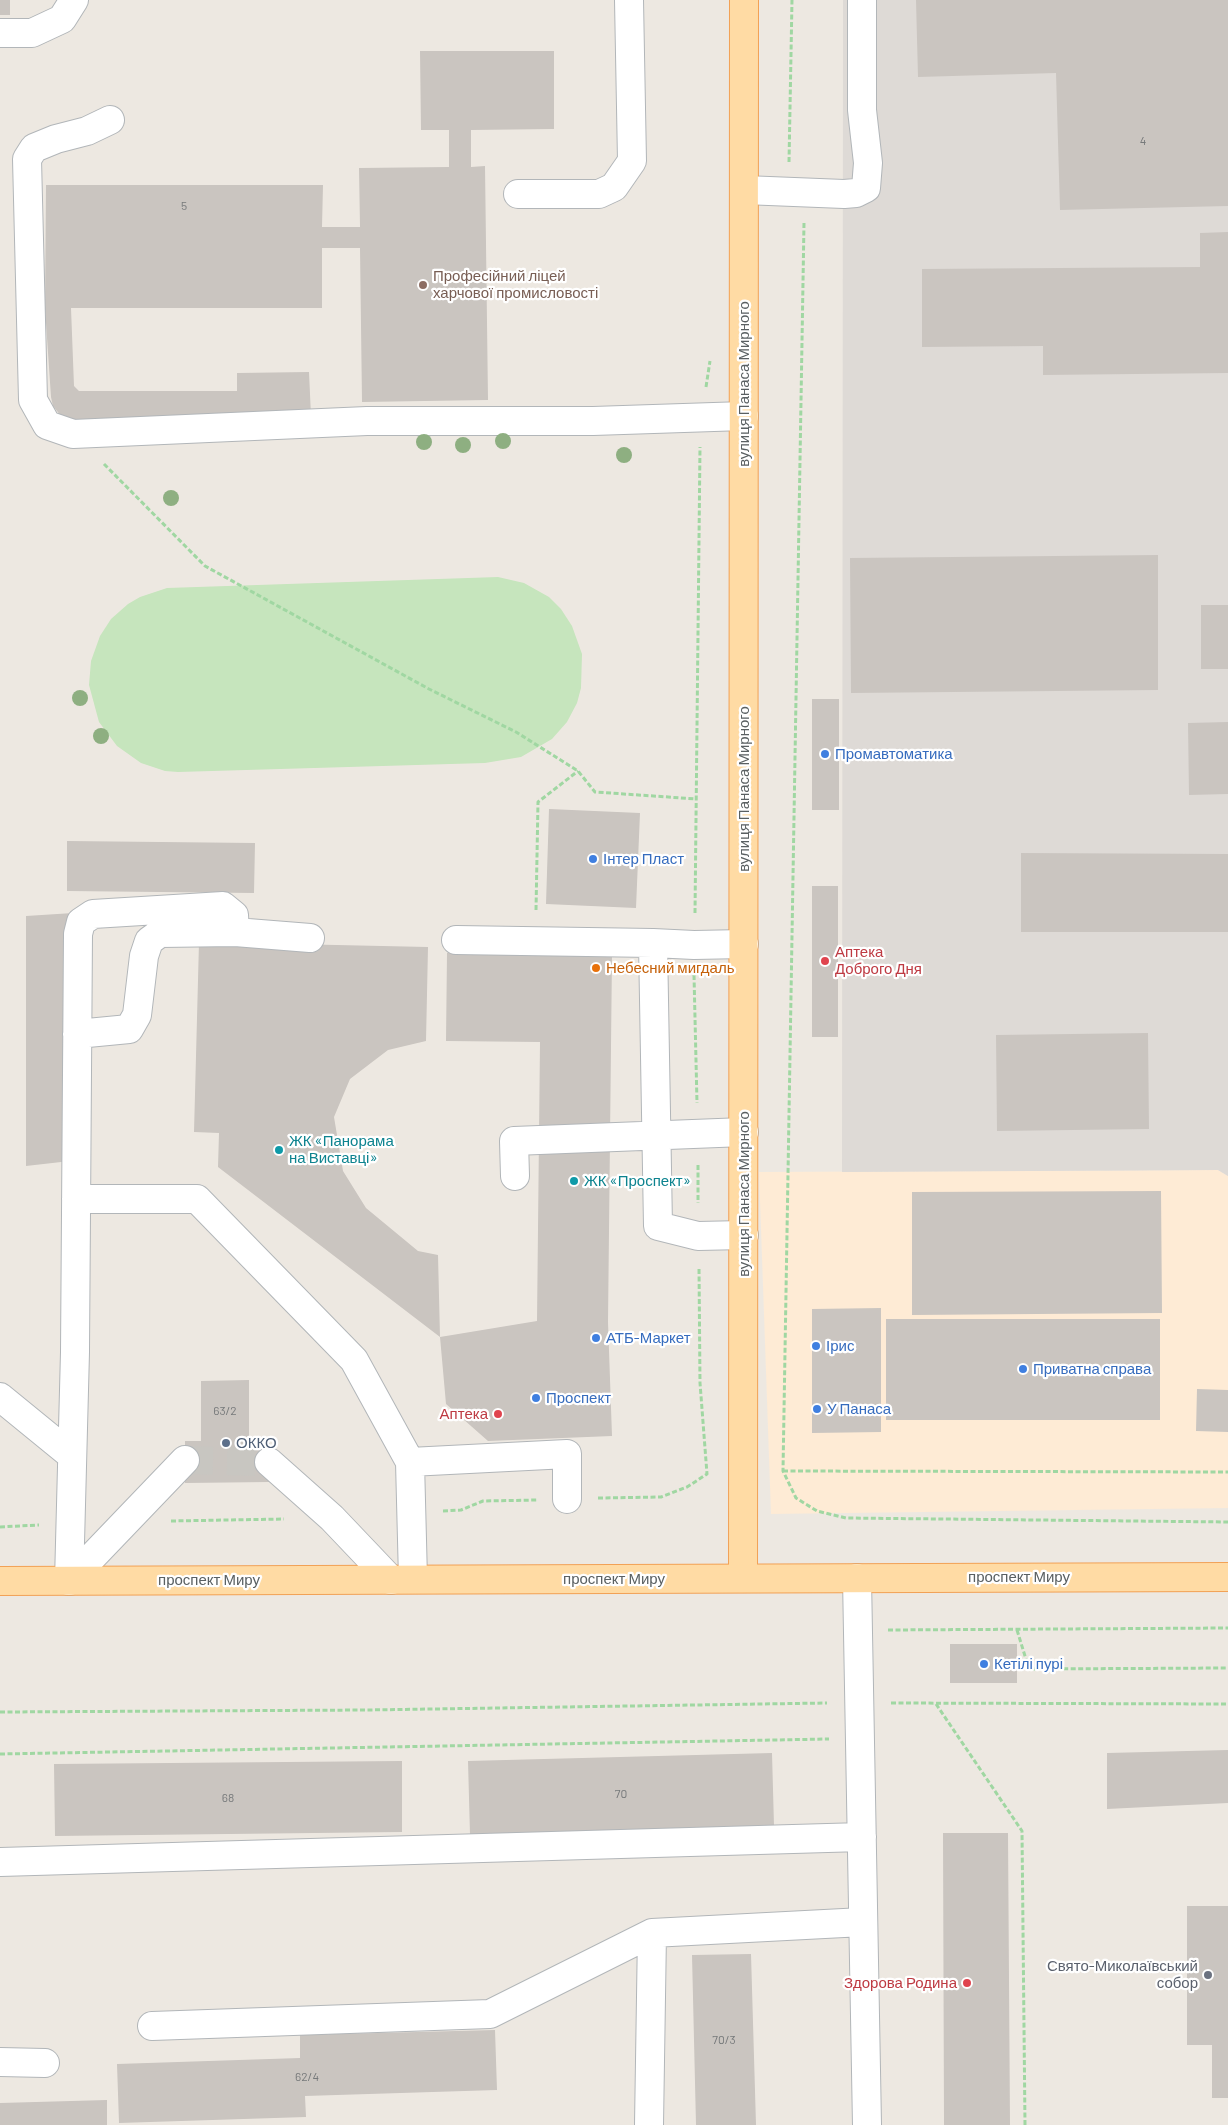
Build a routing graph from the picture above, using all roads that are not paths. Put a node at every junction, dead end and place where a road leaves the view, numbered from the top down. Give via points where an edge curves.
1 (74, 0) edge
2 (629, 0) edge
3 (744, 0) edge
4 (862, 0) edge
5 (0, 33) edge
6 (110, 120) dead end
7 (744, 190) junction
8 (518, 194) dead end
9 (744, 416) junction
10 (235, 932) junction
11 (310, 938) dead end
12 (456, 940) dead end
13 (653, 943) junction
14 (744, 944) junction
15 (77, 1034) junction
16 (744, 1132) junction
17 (657, 1135) junction
18 (516, 1176) dead end
19 (76, 1199) junction
20 (744, 1235) junction
21 (0, 1397) edge
22 (71, 1456) junction
23 (185, 1460) dead end
24 (270, 1462) tunnel mouth
25 (410, 1462) junction
26 (567, 1499) road end
27 (1228, 1577) edge
28 (743, 1578) junction
29 (857, 1578) junction
30 (402, 1580) junction
31 (0, 1581) edge
32 (69, 1581) junction
33 (862, 1837) junction
34 (0, 1862) edge
35 (863, 1922) junction
36 (652, 1933) junction
37 (152, 2026) dead end
38 (0, 2062) edge
39 (45, 2063) dead end
40 (649, 2125) edge
41 (867, 2125) edge

1 - 5 lane via 62,19 47,26 32,32
2 - 8 lane via 632,161 614,187 599,194
3 - 7 main road, вулиця Панаса Мирного
4 - 7 lane via 862,110 868,163 866,188 844,194
6 - 9 lane via 34,148 27,159 33,400 47,425 74,434 367,421 593,421
7 - 9 main road, вулиця Панаса Мирного
9 - 14 main road, вулиця Панаса Мирного
10 - 11 lane
10 - 15 lane via 160,933 149,941 144,956 137,1015 129,1029
10 - 15 lane via 234,915 224,906 93,914 81,922 78,934
12 - 13 lane
13 - 14 lane
13 - 17 lane
14 - 16 main road, вулиця Панаса Мирного
15 - 19 lane
16 - 17 lane
16 - 20 main road, вулиця Панаса Мирного
17 - 18 lane via 514,1141
17 - 20 lane via 658,1226 698,1236
19 - 22 lane
19 - 25 lane via 197,1199 354,1360
20 - 28 main road, вулиця Панаса Мирного
21 - 22 lane
22 - 32 lane
23 - 32 lane
24 - 30 lane
25 - 26 lane via 568,1454
25 - 30 lane via 412,1513
27 - 29 main road, проспект Миру
28 - 29 main road, проспект Миру
28 - 30 main road, проспект Миру
29 - 33 lane
30 - 32 main road, проспект Миру
31 - 32 main road, проспект Миру
33 - 34 lane
33 - 35 lane
35 - 36 lane
35 - 41 lane
36 - 37 lane via 490,2014
36 - 40 lane
38 - 39 lane

